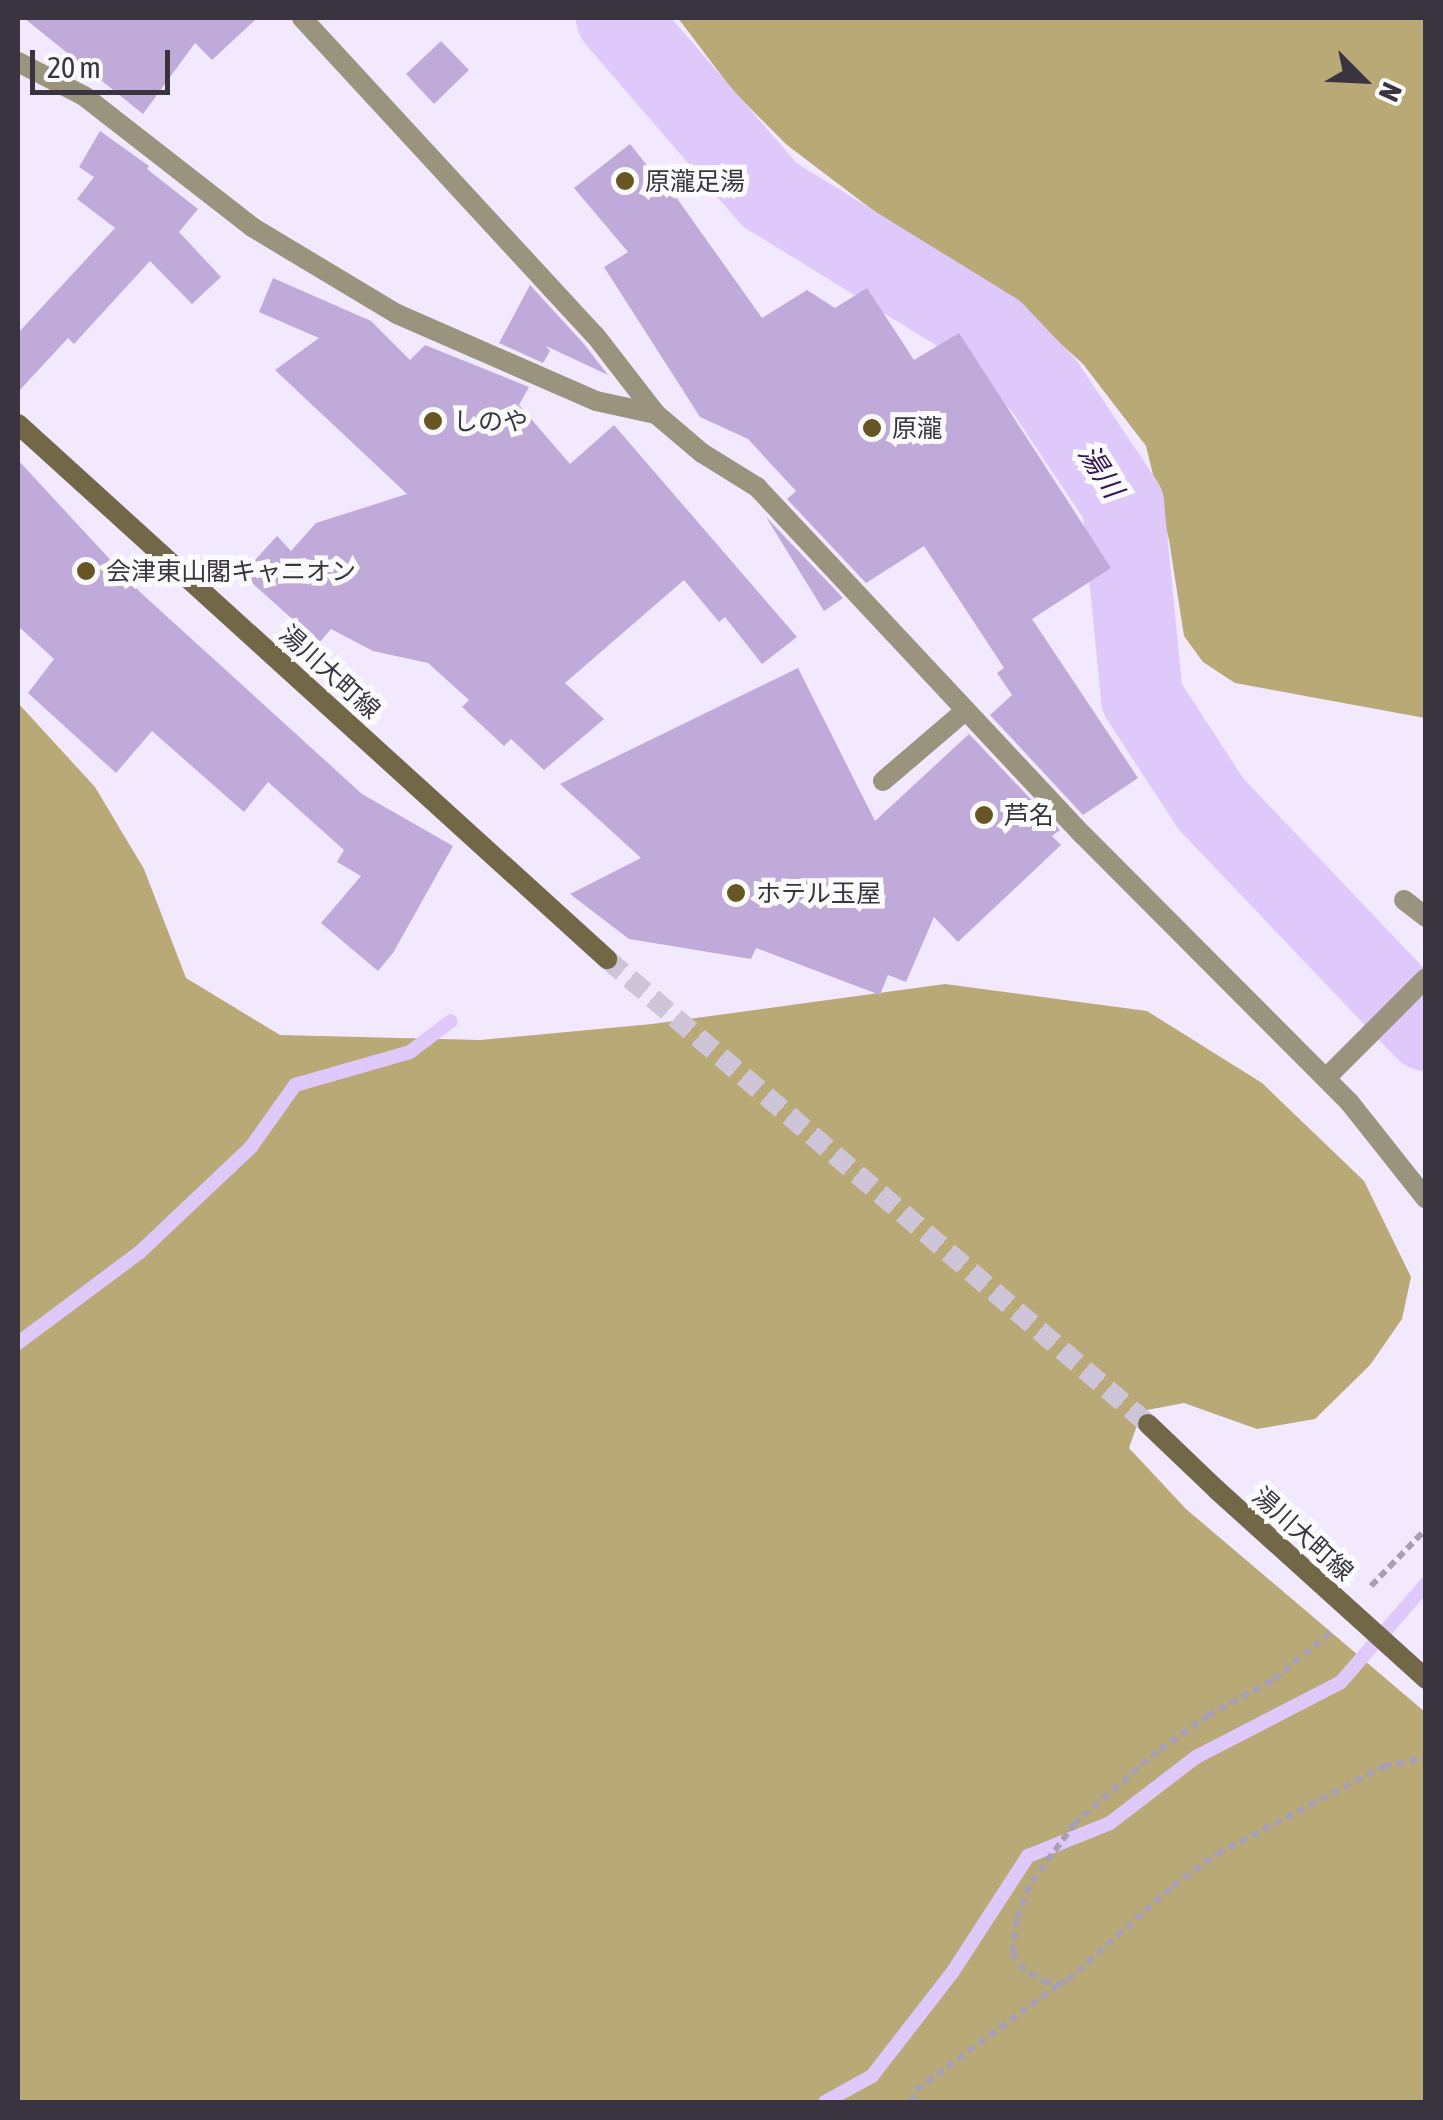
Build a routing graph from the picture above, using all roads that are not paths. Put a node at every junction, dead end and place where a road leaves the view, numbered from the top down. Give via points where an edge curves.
1 (302, 18) edge
2 (18, 62) edge
3 (656, 414) junction
4 (18, 424) edge
5 (966, 710) junction
6 (883, 781) dead end
7 (1404, 900) dead end
8 (1426, 917) edge
9 (607, 960) tunnel mouth
10 (1426, 978) edge
11 (1326, 1078) junction
12 (1426, 1199) edge
13 (1148, 1424) tunnel mouth
14 (1426, 1679) edge

1 - 3 street via 595,334
2 - 3 street via 84,96 252,227 397,314 596,402
3 - 5 street via 758,488
4 - 9 main road, 湯川大町線
5 - 6 street
5 - 11 street
7 - 8 street
10 - 11 street
11 - 12 street
13 - 14 main road, 湯川大町線, bridge

